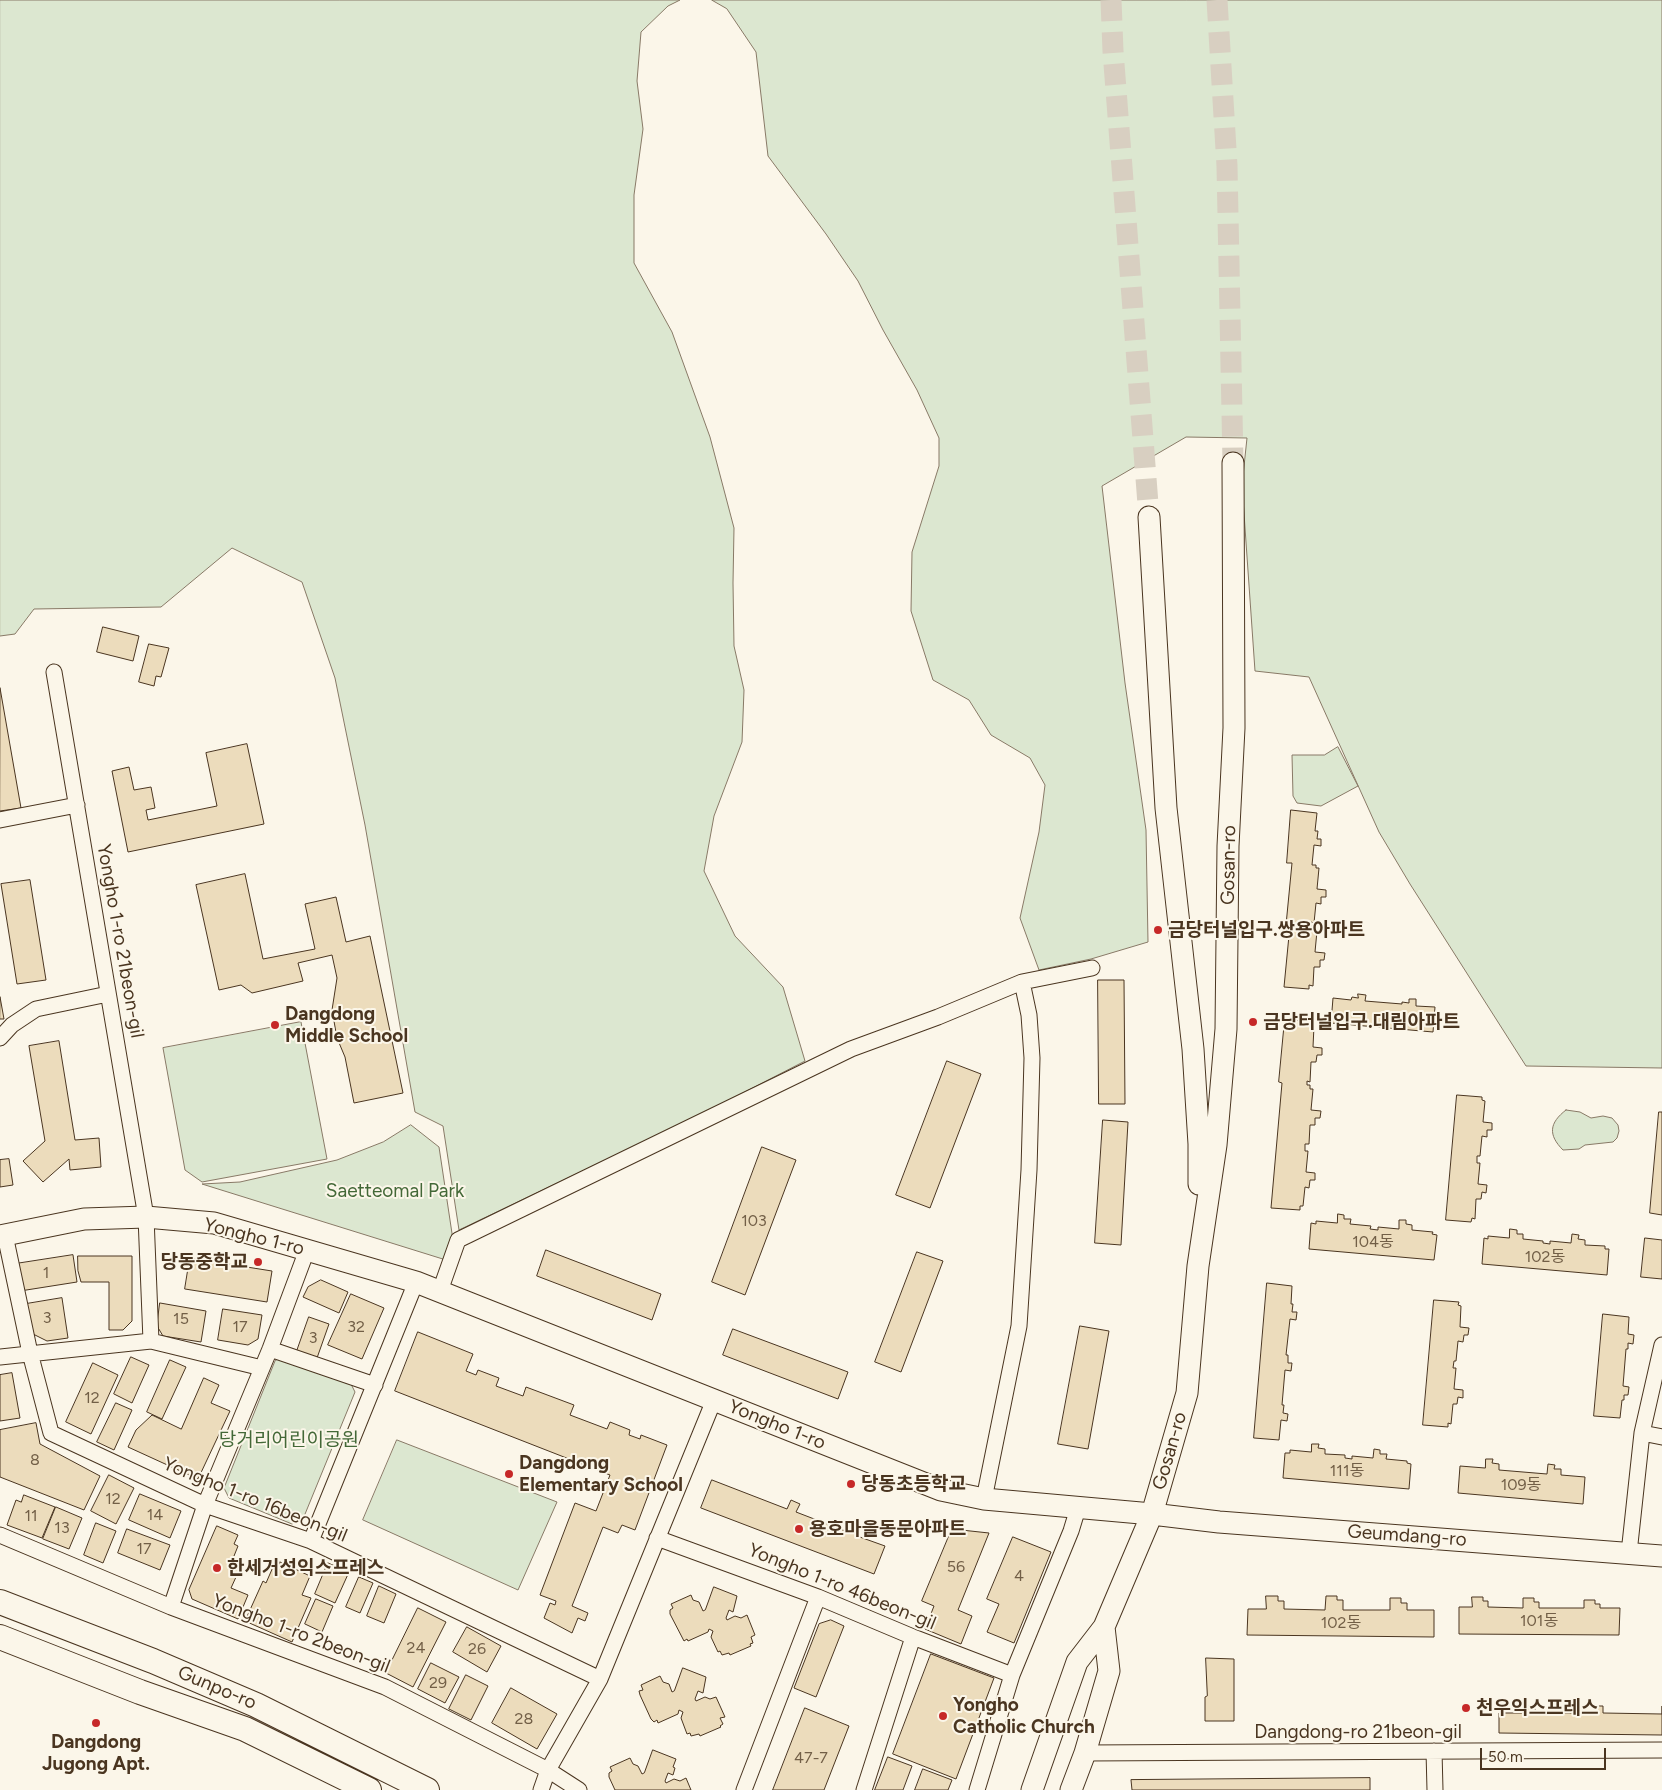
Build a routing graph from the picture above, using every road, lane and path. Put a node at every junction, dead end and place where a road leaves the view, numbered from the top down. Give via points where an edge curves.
1 (1233, 463) tunnel mouth
2 (1149, 517) tunnel mouth
3 (54, 672) dead end
4 (77, 805) junction
5 (0, 820) edge
6 (1092, 968) dead end
7 (1022, 982) junction
8 (108, 994) junction
9 (0, 1038) edge
10 (146, 1217) junction
11 (3, 1236) edge
12 (307, 1250) junction
13 (1198, 1266) junction
14 (416, 1282) junction
15 (440, 1292) junction
16 (151, 1340) junction
17 (1662, 1345) edge
18 (270, 1349) junction
19 (30, 1353) junction
20 (0, 1357) edge
21 (262, 1368) junction
22 (375, 1385) junction
23 (714, 1400) junction
24 (1642, 1433) junction
25 (1662, 1437) edge
26 (984, 1499) junction
27 (205, 1505) junction
28 (1078, 1508) junction
29 (1152, 1514) junction
30 (0, 1535) edge
31 (657, 1538) junction
32 (311, 1541) junction
33 (1629, 1553) junction
34 (1662, 1556) edge
35 (818, 1597) junction
36 (0, 1602) edge
37 (171, 1607) junction
38 (1104, 1627) junction
39 (0, 1637) edge
40 (913, 1637) junction
41 (1012, 1675) junction
42 (600, 1679) junction
43 (1662, 1750) edge
44 (1434, 1751) junction
45 (1085, 1753) junction
46 (548, 1770) junction
47 (370, 1790) edge
48 (427, 1790) edge
49 (541, 1790) edge
50 (579, 1790) edge
51 (744, 1790) edge
52 (864, 1790) edge
53 (977, 1790) edge
54 (1032, 1790) edge
55 (1071, 1790) edge
56 (1434, 1790) edge

1 - 13 street, Gosan-ro via 1234,728 1228,846 1226,1029 1216,1145
2 - 13 street, Gosan-ro via 1166,808 1193,1049 1199,1144
3 - 4 street, Yongho 1-ro 21beon-gil
4 - 5 street
4 - 8 street, Yongho 1-ro 21beon-gil
6 - 7 street
7 - 15 street via 851,1049 458,1240
7 - 26 street via 1029,1015 1032,1058 1019,1326
8 - 9 street via 36,1009 12,1025
8 - 10 street, Yongho 1-ro 21beon-gil
10 - 11 street, Yongho 1-ro via 84,1219
10 - 12 street, Yongho 1-ro via 214,1223
10 - 16 street, Yongho 1-ro 21beon-gil
11 - 19 street, Yongho 1-ro 16beon-gil
12 - 14 street, Yongho 1-ro
12 - 18 street
13 - 29 street, Gosan-ro via 1188,1393
14 - 15 street, Yongho 1-ro
14 - 22 street
15 - 23 street, Yongho 1-ro
16 - 19 street
16 - 21 street
17 - 24 street
18 - 21 street
18 - 22 street
19 - 20 street
19 - 27 street, Yongho 1-ro 16beon-gil via 50,1432
21 - 27 street
22 - 32 street
23 - 26 street, Yongho 1-ro via 941,1490
23 - 31 street
24 - 25 street
24 - 33 street
26 - 28 street, Yongho 1-ro
27 - 32 street, Yongho 1-ro 16beon-gil
27 - 37 street
28 - 29 street, Yongho 1-ro
28 - 41 street
29 - 33 street, Geumdang-ro via 1219,1522
29 - 38 street, Gosan-ro
30 - 37 street, Yongho 1-ro 2beon-gil
31 - 35 street, Yongho 1-ro 46beon-gil
31 - 42 street
32 - 42 street, Yongho 1-ro 16beon-gil
33 - 34 street, Geumdang-ro
35 - 40 street, Yongho 1-ro 46beon-gil
35 - 51 street
36 - 48 main road, Gunpo-ro via 256,1705
37 - 46 street, Yongho 1-ro 2beon-gil via 385,1687
38 - 45 street, Gosan-ro via 1109,1671
38 - 54 street, Gosan-ro via 1077,1662
39 - 47 main road, Gunpo-ro via 246,1729
40 - 41 street, Yongho 1-ro 46beon-gil
40 - 52 street
41 - 53 street
42 - 46 street
43 - 44 street, Dangdong-ro 21beon-gil
44 - 45 street, Dangdong-ro 21beon-gil
44 - 56 street
45 - 55 street, Gosan-ro
46 - 49 street
46 - 50 street, Yongho 1-ro 2beon-gil

